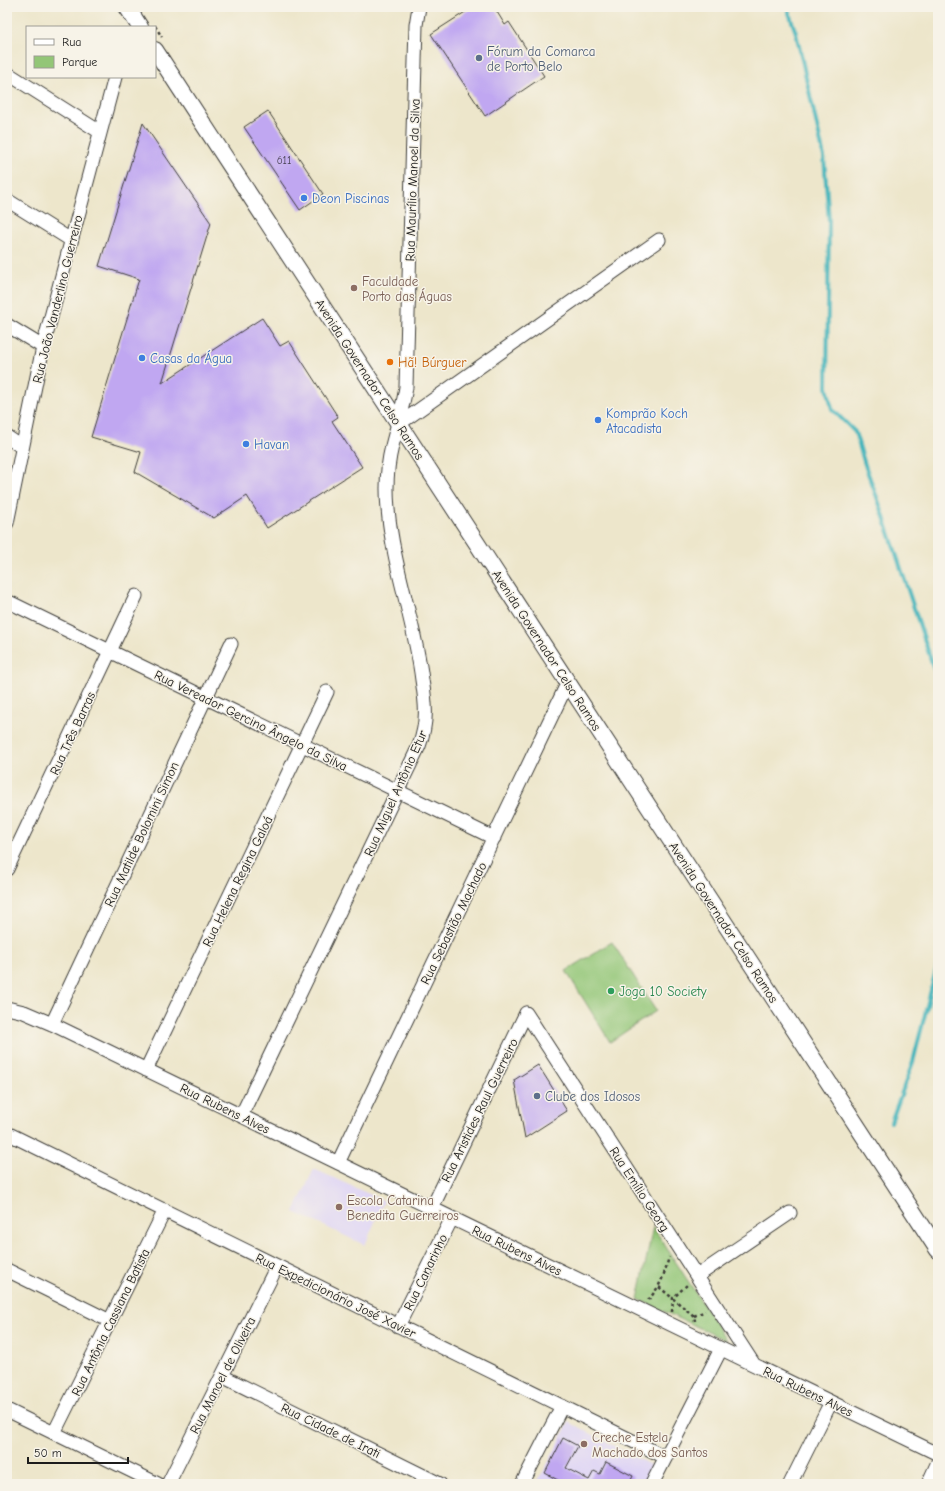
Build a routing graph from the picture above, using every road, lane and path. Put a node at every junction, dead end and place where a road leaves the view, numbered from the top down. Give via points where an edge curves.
1 (419, 7) edge
2 (156, 52) edge
3 (7, 73) edge
4 (115, 78) edge
5 (100, 132) junction
6 (7, 200) edge
7 (71, 240) junction
8 (659, 240) dead end
9 (7, 325) edge
10 (43, 347) junction
11 (399, 424) junction
12 (7, 438) edge
13 (22, 447) junction
14 (7, 523) edge
15 (136, 596) dead end
16 (7, 601) edge
17 (231, 644) dead end
18 (110, 652) junction
19 (568, 682) junction
20 (327, 692) dead end
21 (205, 698) junction
22 (302, 744) junction
23 (398, 791) junction
24 (494, 838) junction
25 (7, 869) edge
26 (7, 1008) edge
27 (526, 1012) joint
28 (52, 1024) junction
29 (146, 1070) junction
30 (241, 1116) junction
31 (7, 1133) edge
32 (338, 1163) junction
33 (432, 1208) junction
34 (165, 1210) junction
35 (790, 1213) dead end
36 (452, 1218) junction
37 (673, 1240) junction
38 (938, 1250) edge
39 (277, 1266) junction
40 (7, 1270) edge
41 (697, 1276) junction
42 (659, 1287) junction
43 (672, 1298) junction
44 (640, 1309) junction
45 (694, 1316) dead end
46 (110, 1321) junction
47 (672, 1325) junction
48 (398, 1326) junction
49 (721, 1349) junction
50 (754, 1365) junction
51 (222, 1376) junction
52 (831, 1402) junction
53 (562, 1406) junction
54 (7, 1410) edge
55 (54, 1433) junction
56 (938, 1454) edge
57 (665, 1457) junction
58 (938, 1462) edge
59 (158, 1484) edge
60 (168, 1484) edge
61 (440, 1484) edge
62 (522, 1484) edge
63 (652, 1484) edge
64 (790, 1484) edge
65 (928, 1484) edge

1 - 11 street, Rua Maurílio Manoel da Silva via 416,25 406,387
2 - 11 main road, Avenida Governador Celso Ramos
3 - 5 street
4 - 5 street, Rua João Vanderlino Guerreiro
5 - 7 street, Rua João Vanderlino Guerreiro
6 - 7 street
7 - 10 street, Rua João Vanderlino Guerreiro
8 - 11 street
9 - 10 street
10 - 13 street, Rua João Vanderlino Guerreiro
11 - 19 main road, Avenida Governador Celso Ramos
11 - 23 street, Rua Miguel Antônio Etur via 389,464 388,510 417,643 426,724
12 - 13 street
13 - 14 street, Rua João Vanderlino Guerreiro
15 - 18 street, Rua Três Barras
16 - 18 street, Rua Vereador Gercino Ângelo da Silva
17 - 21 street, Rua Matilde Bolomini Simon
18 - 21 street, Rua Vereador Gercino Ângelo da Silva
18 - 25 street, Rua Três Barras
19 - 24 street, Rua Sebastião Machado
19 - 38 main road, Avenida Governador Celso Ramos
20 - 22 street, Rua Helena Regina Galoá
21 - 22 street, Rua Vereador Gercino Ângelo da Silva
21 - 28 street, Rua Matilde Bolomini Simon
22 - 23 street, Rua Vereador Gercino Ângelo da Silva
22 - 29 street, Rua Helena Regina Galoá
23 - 24 street, Rua Vereador Gercino Ângelo da Silva
23 - 30 street, Rua Miguel Antônio Etur
24 - 32 street, Rua Sebastião Machado
26 - 28 street, Rua Rubens Alves
27 - 33 street, Rua Aristides Raul Guerreiro
27 - 37 street, Rua Emílio Georg
28 - 29 street, Rua Rubens Alves
29 - 30 street, Rua Rubens Alves
30 - 32 street, Rua Rubens Alves
31 - 34 street, Rua Expedicionário José Xavier
32 - 33 street, Rua Rubens Alves
33 - 36 street, Rua Rubens Alves
34 - 39 street, Rua Expedicionário José Xavier
34 - 46 street, Rua Antônia Cassiana Batista
35 - 41 street
36 - 44 street, Rua Rubens Alves
36 - 48 street, Rua Canarinho
37 - 41 street, Rua Emílio Georg
37 - 42 path
39 - 48 street, Rua Expedicionário José Xavier
39 - 51 street, Rua Manoel de Oliveira
40 - 46 street
41 - 43 path
41 - 50 street, Rua Emílio Georg
42 - 43 path
42 - 44 path
43 - 45 path
43 - 47 path
44 - 47 street, Rua Rubens Alves
46 - 55 street, Rua Antônia Cassiana Batista
47 - 49 street, Rua Rubens Alves
48 - 53 street, Rua Expedicionário José Xavier
49 - 50 street, Rua Rubens Alves
49 - 57 street
50 - 52 street, Rua Rubens Alves
51 - 60 street, Rua Manoel de Oliveira
51 - 61 street, Rua Cidade de Irati
52 - 56 street, Rua Rubens Alves
52 - 64 street
53 - 57 street, Rua Expedicionário José Xavier
53 - 62 street
54 - 55 street
55 - 59 street
57 - 63 street
58 - 65 street

